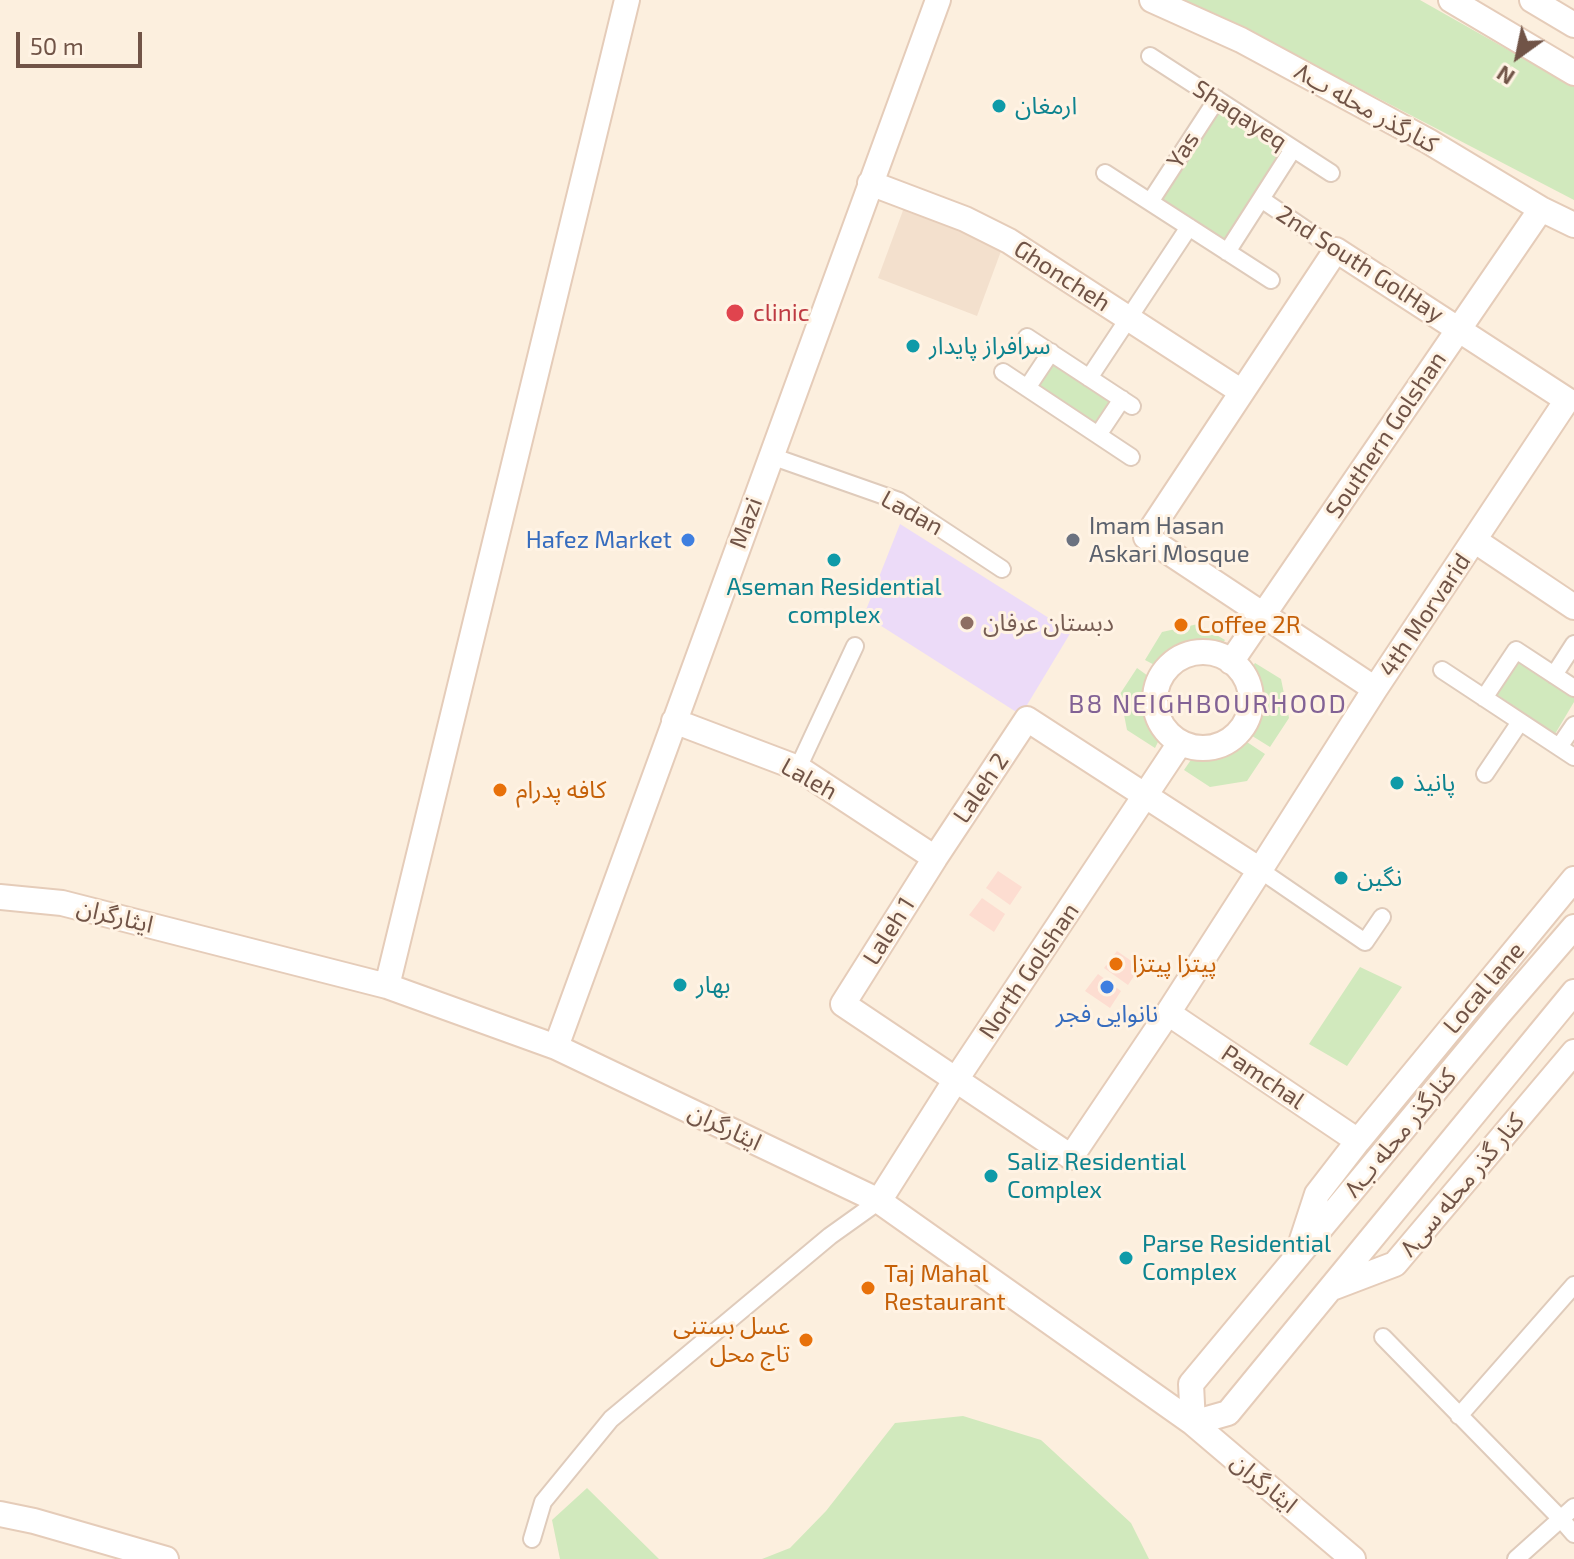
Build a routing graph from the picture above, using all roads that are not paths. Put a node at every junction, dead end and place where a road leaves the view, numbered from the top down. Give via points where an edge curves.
1 (627, 0) edge
2 (938, 0) edge
3 (1152, 0) edge
4 (1451, 0) edge
5 (1532, 0) edge
6 (1574, 25) edge
7 (1150, 56) dead end
8 (1574, 73) edge
9 (1217, 99) junction
10 (1293, 149) junction
11 (1105, 173) dead end
12 (1331, 173) dead end
13 (870, 183) junction
14 (1261, 199) junction
15 (1150, 202) junction
16 (1541, 209) junction
17 (1574, 225) edge
18 (1189, 227) junction
19 (1336, 250) junction
20 (1227, 252) junction
21 (1271, 280) dead end
22 (1128, 318) junction
23 (1459, 329) junction
24 (1027, 337) dead end
25 (1051, 352) junction
26 (1003, 372) dead end
27 (1089, 378) junction
28 (1027, 388) junction
29 (1242, 392) junction
30 (1571, 402) edge
31 (1098, 435) junction
32 (771, 456) junction
33 (1131, 457) dead end
34 (1474, 540) junction
35 (1002, 569) dead end
36 (1574, 607) edge
37 (1263, 615) junction
38 (1574, 644) edge
39 (855, 646) dead end
40 (1231, 662) junction
41 (1442, 670) dead end
42 (1554, 675) junction
43 (1574, 688) edge
44 (1375, 689) junction
45 (1484, 698) junction
46 (674, 721) junction
47 (1520, 722) junction
48 (1574, 725) edge
49 (1180, 743) junction
50 (1559, 747) junction
51 (1574, 757) edge
52 (798, 768) junction
53 (1485, 774) dead end
54 (1146, 795) junction
55 (935, 858) junction
56 (1260, 870) junction
57 (1574, 879) edge
58 (0, 897) edge
59 (1382, 917) dead end
60 (1574, 927) edge
61 (387, 986) junction
62 (1574, 992) edge
63 (1168, 1013) junction
64 (556, 1047) junction
65 (1574, 1052) edge
66 (955, 1081) junction
67 (1358, 1141) junction
68 (879, 1201) junction
69 (1296, 1258) junction
70 (1574, 1285) edge
71 (1329, 1289) junction
72 (1383, 1337) dead end
73 (1459, 1416) junction
74 (1193, 1423) junction
75 (1568, 1513) edge
76 (0, 1514) edge
77 (1574, 1534) edge
78 (532, 1539) dead end
79 (166, 1559) edge
80 (1353, 1559) edge
81 (1516, 1559) edge

1 - 61 street
2 - 13 street, Mazi
3 - 16 street, کنارگذر محله ب۸ via 1241,40
4 - 8 street
5 - 6 street
7 - 9 street, Shaqayeq
9 - 10 street, Shaqayeq
9 - 15 street, Yas
10 - 12 street, Shaqayeq
10 - 14 street
11 - 15 street
13 - 22 street, Ghoncheh via 1009,241
13 - 32 street, Mazi
14 - 19 street, 2nd South GolHay
14 - 20 street
15 - 18 street
16 - 17 street, کنارگذر محله ب۸
16 - 23 street, Southern Golshan
18 - 20 street
18 - 22 street
19 - 23 street, 2nd South GolHay
19 - 29 street
20 - 21 street
22 - 27 street
22 - 29 street, Ghoncheh
23 - 30 street, 2nd South GolHay
23 - 37 street, Southern Golshan
24 - 25 street
25 - 27 street
25 - 28 street
26 - 28 street
27 - 31 street via 1127,402
28 - 31 street
29 - 37 street via 1146,537
30 - 34 street, 4th Morvarid
31 - 33 street
32 - 35 street, Ladan via 899,501
32 - 46 street, Mazi
34 - 36 street
34 - 44 street, 4th Morvarid
37 - 40 street, Southern Golshan
37 - 44 street
38 - 42 street
39 - 52 street
40 - 49 street via 1250,690 1247,721 1238,734 1210,748
40 - 49 street via 1204,652 1188,654 1162,673 1154,704 1167,733
41 - 45 street
42 - 43 street
42 - 45 street via 1516,650
44 - 56 street, 4th Morvarid
45 - 47 street
46 - 52 street, Laleh
46 - 64 street, Mazi
47 - 50 street
47 - 53 street
48 - 50 street
49 - 54 street, North Golshan
50 - 51 street
52 - 55 street, Laleh
54 - 55 street, Laleh 2 via 1027,719
54 - 56 street
54 - 66 street, North Golshan
55 - 66 street, Laleh 1 via 843,1004
56 - 59 street via 1365,942
56 - 63 street, 4th Morvarid
57 - 67 street, Local lane
58 - 61 street, ایثارگران via 62,903
60 - 69 street, کنارگذر محله ب۸
61 - 64 street, ایثارگران
62 - 71 street
63 - 66 street, 4th Morvarid via 1071,1157
63 - 67 street, Pamchal
64 - 68 street, ایثارگران
65 - 71 street, کنار گذر محله سی۸ via 1395,1264
66 - 68 street, North Golshan
67 - 69 street, Local lane via 1317,1194
68 - 74 street, ایثارگران
68 - 78 street via 611,1419 543,1502
69 - 74 street, کنارگذر محله ب۸ via 1191,1384
70 - 73 street
71 - 74 street via 1228,1413
72 - 73 street
73 - 75 street
74 - 80 street, ایثارگران
75 - 77 street
75 - 81 street
76 - 79 street

